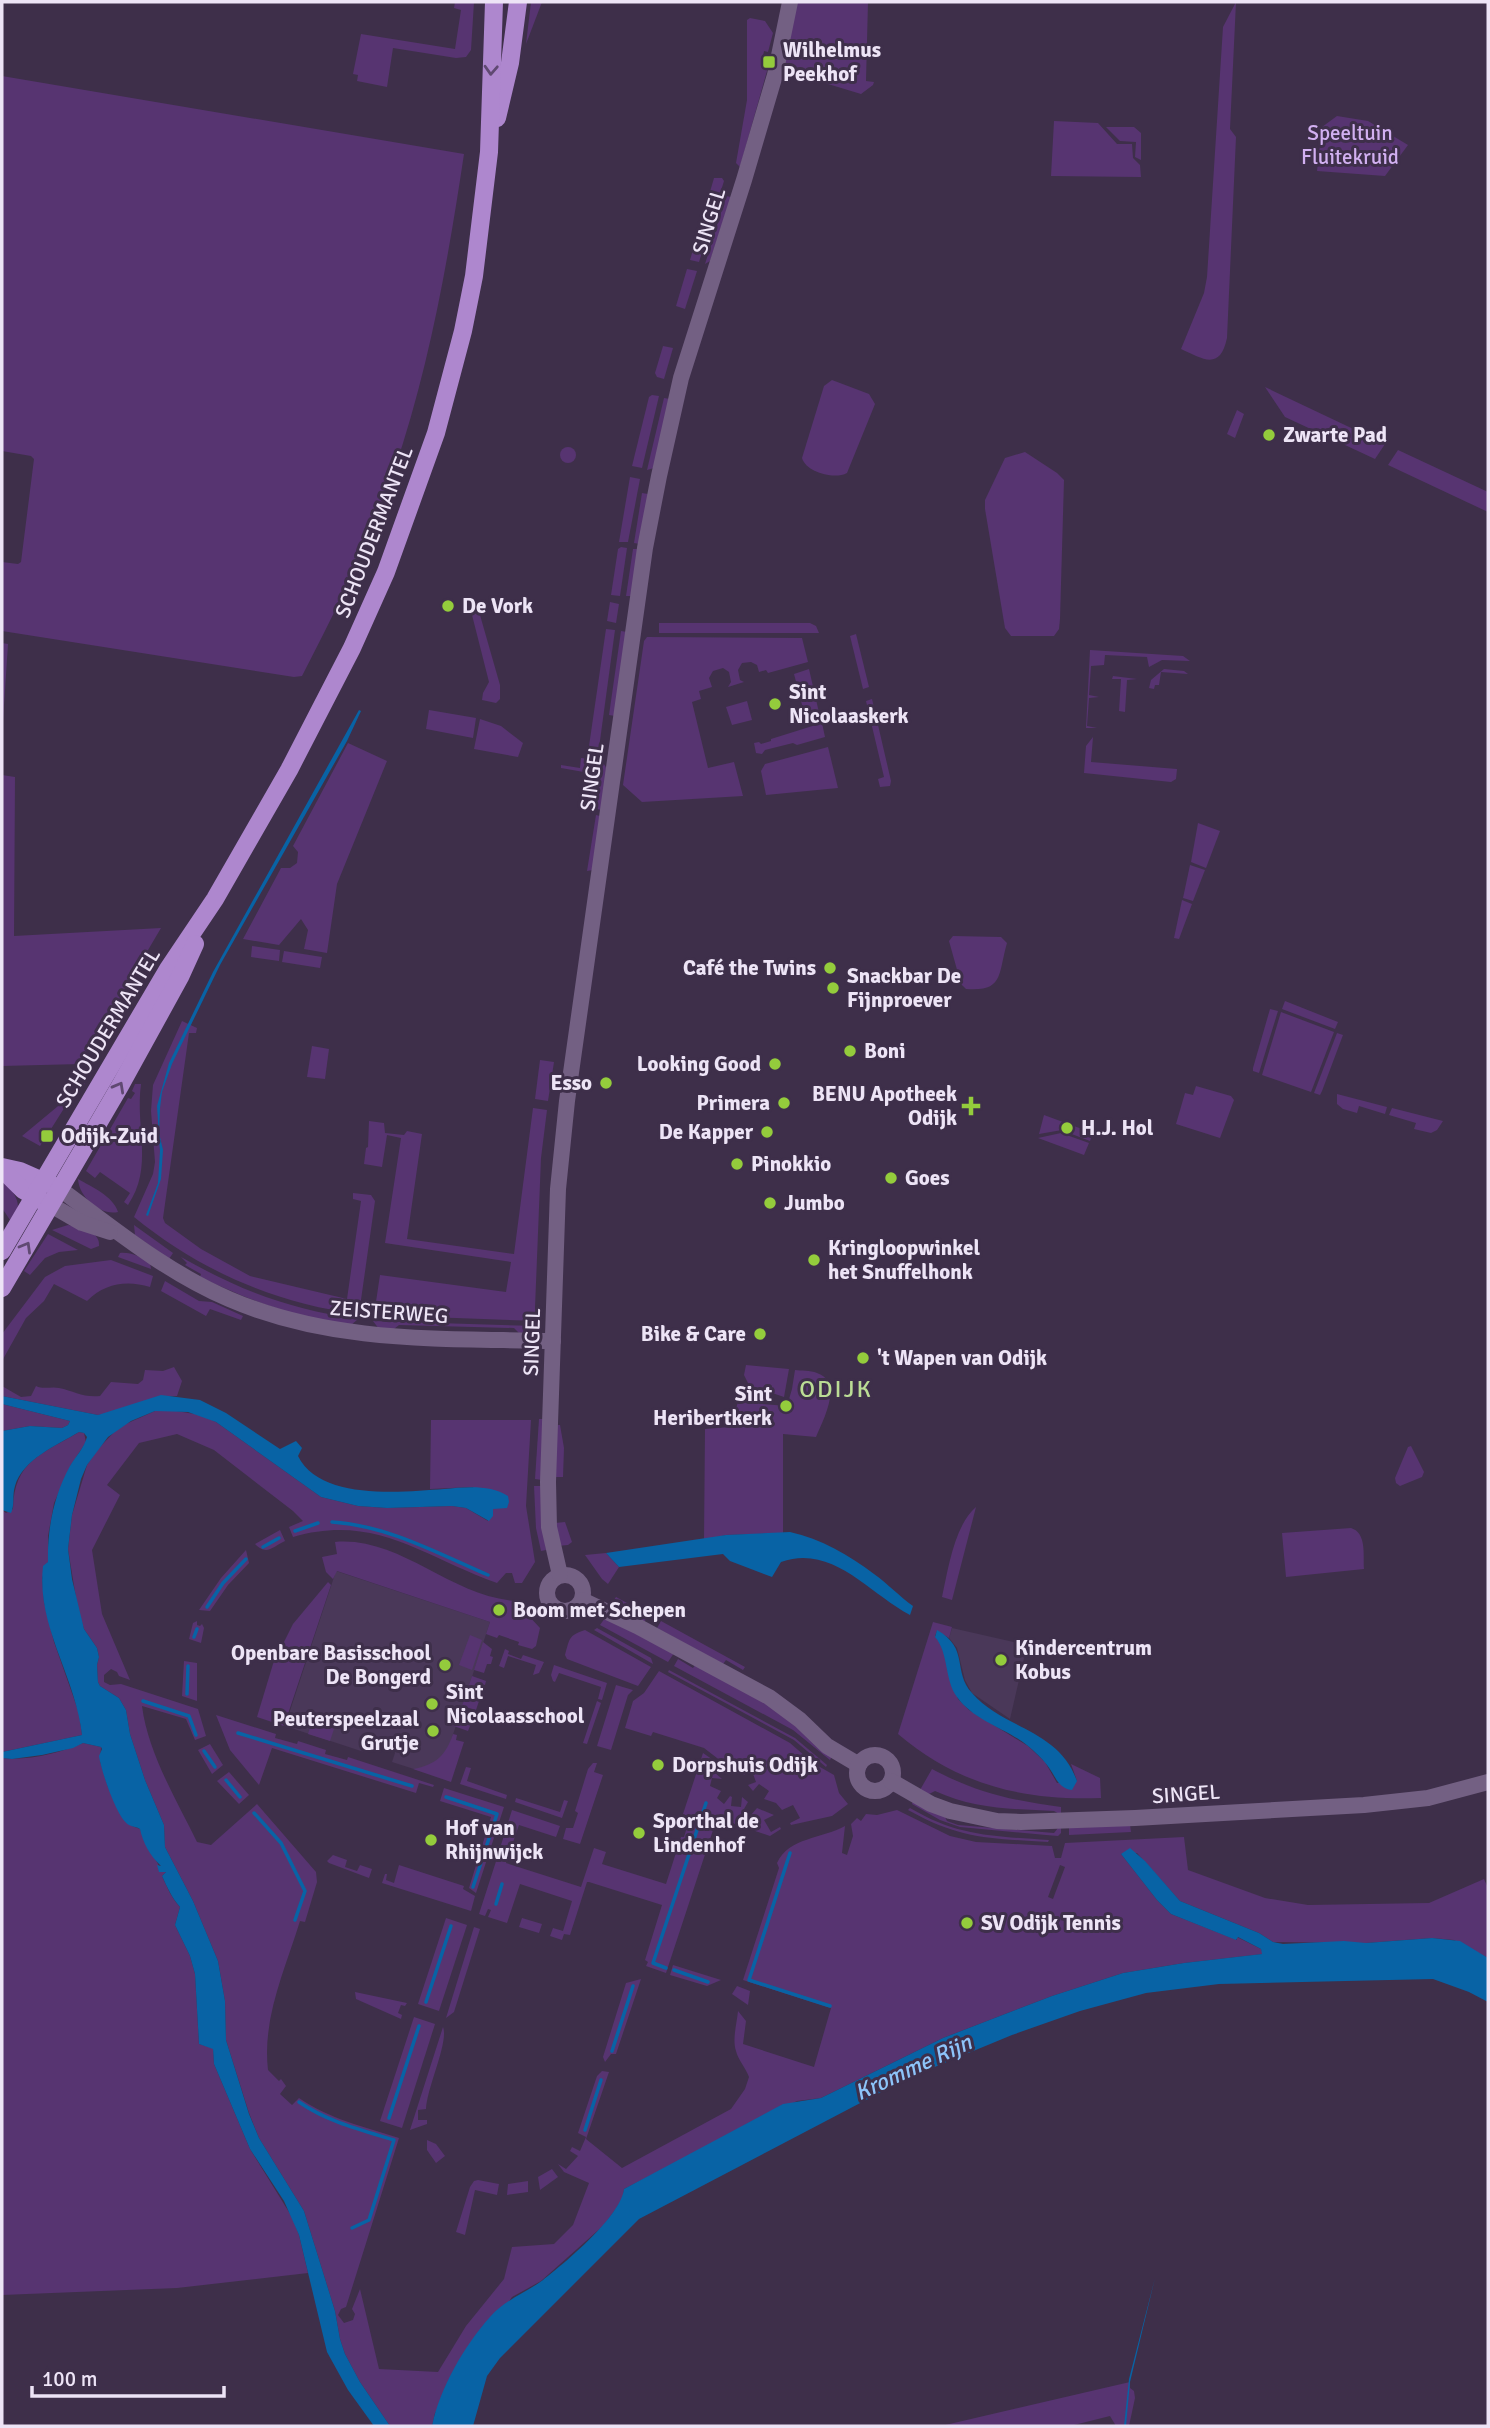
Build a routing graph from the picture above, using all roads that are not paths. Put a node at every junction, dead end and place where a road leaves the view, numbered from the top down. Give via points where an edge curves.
1 (494, 2) edge
2 (518, 2) edge
3 (790, 2) edge
4 (489, 152) junction
5 (2, 1168) edge
6 (47, 1193) junction
7 (2, 1251) edge
8 (2, 1288) edge
9 (553, 1341) junction
10 (560, 1575) junction
11 (582, 1600) junction
12 (859, 1765) junction
13 (891, 1781) junction
14 (1488, 1782) edge

1 -> 4 main road, SCHOUDERMANTEL
2 - 4 main road, SCHOUDERMANTEL via 510,63
3 - 9 street, SINGEL via 775,75 681,378 645,548 567,1101 558,1189
4 - 6 main road, SCHOUDERMANTEL via 463,331 436,433 386,572 289,770 215,899 168,969
5 - 6 main road via 14,1183
6 - 7 main road
8 -> 6 main road
6 - 9 street, ZEISTERWEG via 82,1223 119,1235 226,1299 294,1322 363,1335
9 - 10 street, SINGEL via 549,1527
10 - 11 street via 579,1581
10 - 11 street via 547,1590 552,1605 568,1611
11 - 12 street via 769,1697 827,1746
12 - 13 street via 858,1778 866,1788 880,1790
12 - 13 street via 873,1755 885,1758 892,1768
13 - 14 street, SINGEL via 950,1811 1021,1822 1363,1805 1438,1796

